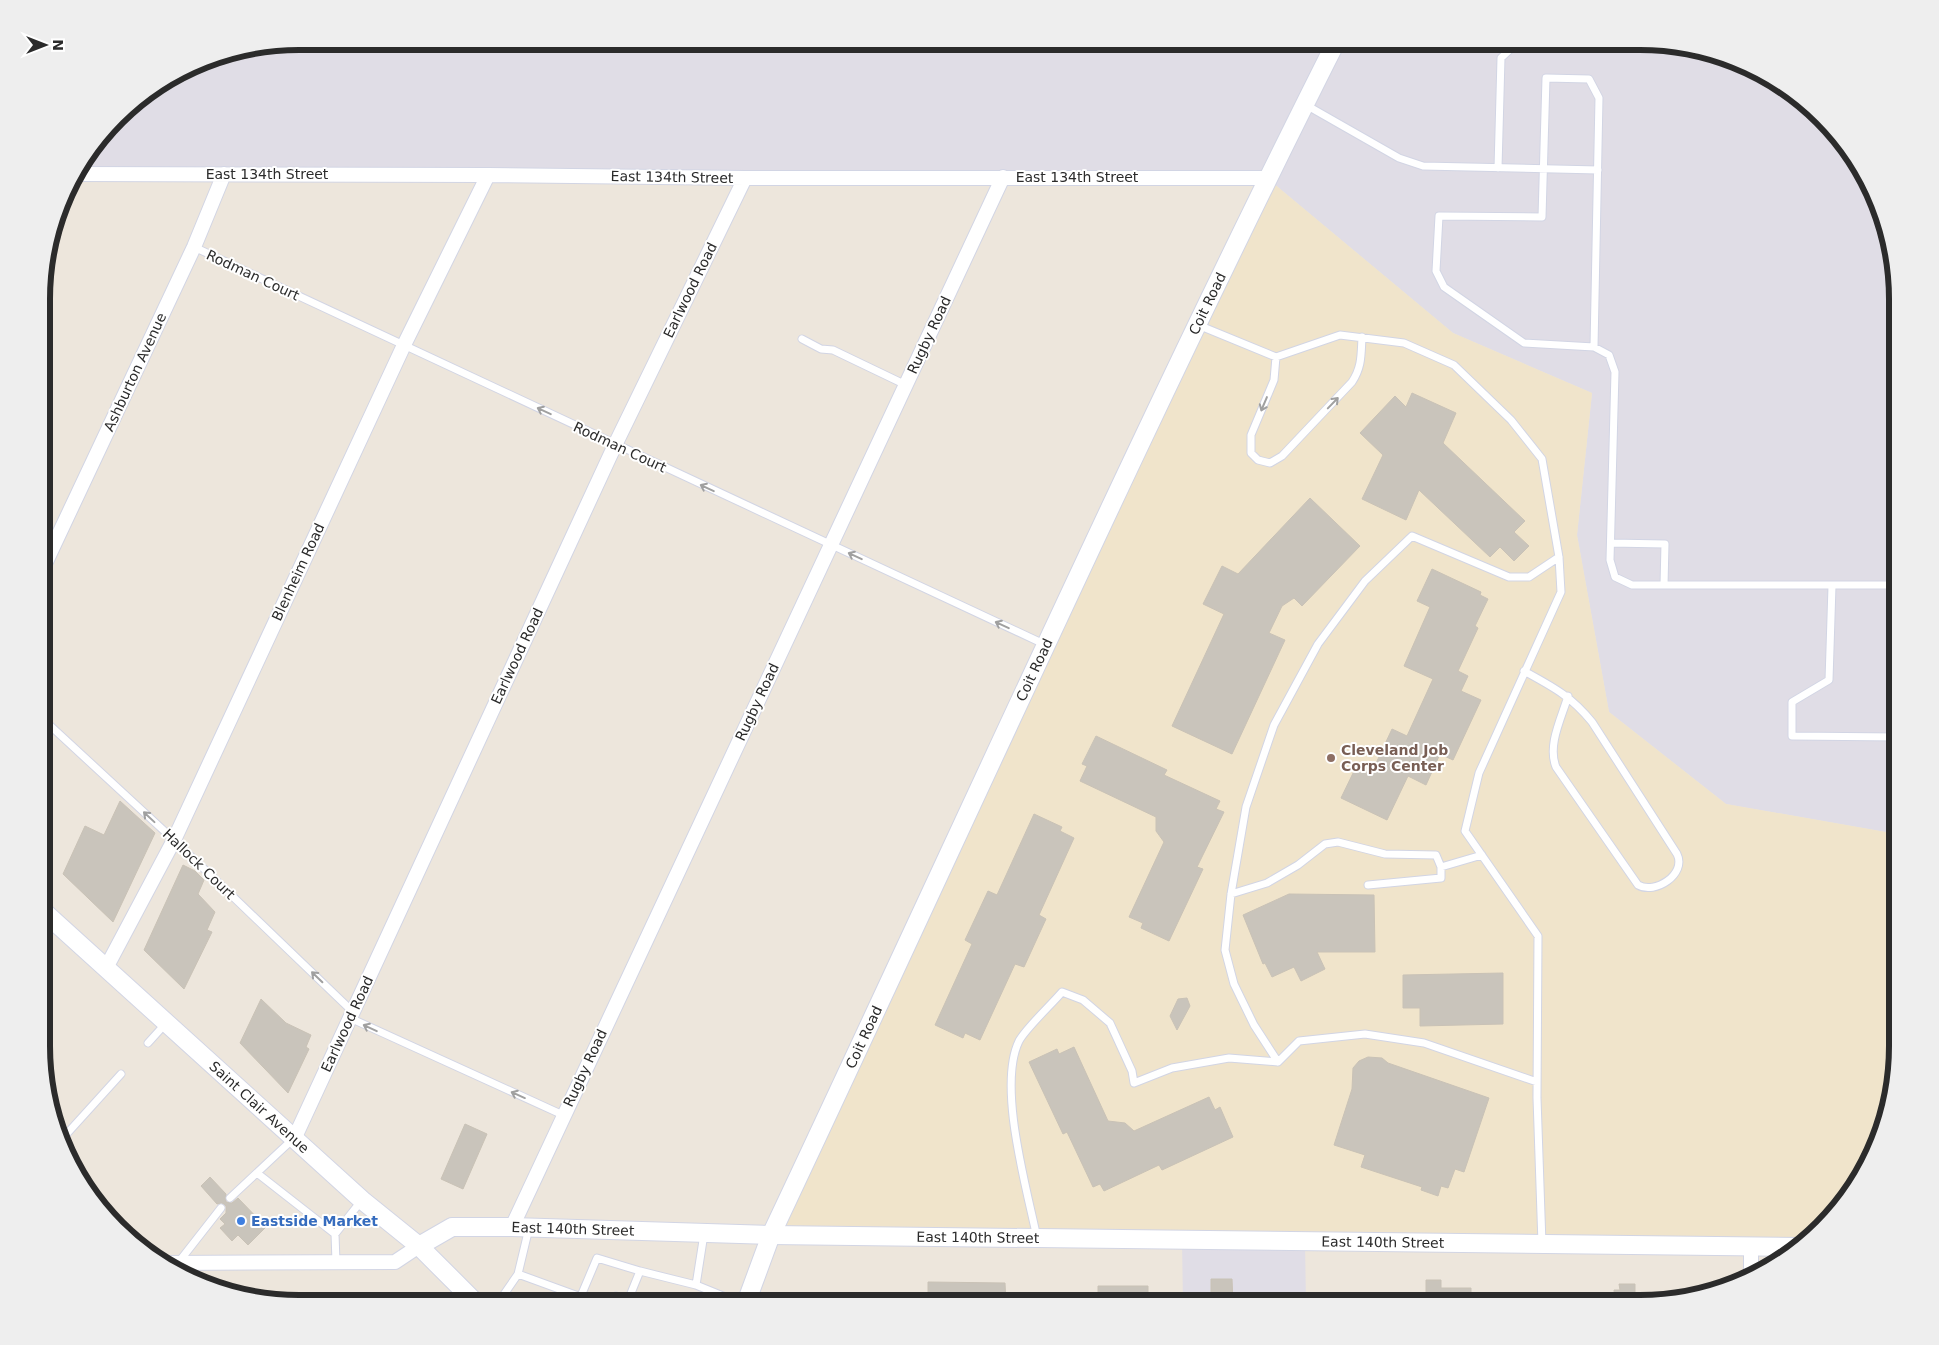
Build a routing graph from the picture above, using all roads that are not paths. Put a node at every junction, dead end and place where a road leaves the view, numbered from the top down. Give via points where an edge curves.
1 (1332, 50) edge
2 (1510, 50) edge
3 (1304, 105) junction
4 (1498, 168) junction
5 (1543, 170) junction
6 (1598, 170) junction
7 (83, 174) edge
8 (224, 174) junction
9 (488, 175) junction
10 (1003, 177) junction
11 (745, 178) junction
12 (1267, 178) junction
13 (194, 247) junction
14 (1198, 324) junction
15 (1362, 337) junction
16 (802, 339) dead end
17 (404, 345) junction
18 (1594, 347) junction
19 (1276, 357) junction
20 (906, 385) junction
21 (615, 445) junction
22 (1611, 543) junction
23 (831, 545) junction
24 (50, 553) edge
25 (1559, 557) junction
26 (1664, 585) junction
27 (1889, 585) edge
28 (1832, 586) junction
29 (1046, 646) junction
30 (1524, 672) junction
31 (1568, 696) junction
32 (50, 726) edge
33 (1889, 737) edge
34 (174, 840) junction
35 (1482, 855) junction
36 (1441, 868) junction
37 (1368, 885) dead end
38 (1231, 894) junction
39 (50, 918) edge
40 (106, 968) junction
41 (351, 1015) junction
42 (167, 1022) junction
43 (148, 1043) dead end
44 (1278, 1062) junction
45 (121, 1074) dead end
46 (1537, 1082) junction
47 (563, 1115) junction
48 (66, 1134) edge
49 (295, 1137) junction
50 (257, 1173) junction
51 (230, 1198) dead end
52 (362, 1200) junction
53 (221, 1208) dead end
54 (520, 1227) junction
55 (704, 1233) junction
56 (335, 1234) junction
57 (771, 1235) junction
58 (1037, 1238) junction
59 (1542, 1244) junction
60 (419, 1246) junction
61 (1752, 1247) junction
62 (1787, 1247) edge
63 (173, 1262) edge
64 (336, 1262) junction
65 (176, 1263) edge
66 (1751, 1268) edge
67 (640, 1271) junction
68 (518, 1274) junction
69 (586, 1284) junction
70 (696, 1285) junction
71 (595, 1288) dead end
72 (716, 1293) joint
73 (468, 1295) edge
74 (504, 1295) edge
75 (568, 1295) edge
76 (582, 1295) edge
77 (631, 1295) edge
78 (721, 1295) edge
79 (749, 1295) edge

1 - 3 street, Coit Road
2 - 4 lane via 1501,58
3 - 4 lane via 1399,158 1423,166
3 - 12 street, Coit Road
4 - 5 lane
5 - 6 lane
5 - 6 lane via 1546,78 1589,79 1599,98
5 - 18 lane via 1542,217 1439,216 1436,271 1444,286 1524,343
6 - 18 lane
7 - 8 street, East 134th Street
8 - 9 street, East 134th Street
8 - 13 street, Ashburton Avenue
9 - 11 street, East 134th Street
9 - 17 street, Blenheim Road
10 - 11 street, East 134th Street
10 - 12 street, East 134th Street
10 - 20 street, Rugby Road
11 - 21 street, Earlwood Road
12 - 14 street, Coit Road
13 - 17 lane, Rodman Court
13 - 24 street, Ashburton Avenue
14 - 19 lane
14 - 29 street, Coit Road
15 - 19 lane via 1340,334
19 -> 15 lane via 1274,380 1250,435 1250,453 1258,460 1270,463 1282,456 1352,382 1360,371
15 - 25 lane via 1404,343 1454,365 1511,420 1542,459
16 - 20 lane
21 -> 17 lane, Rodman Court
17 - 34 street, Blenheim Road
18 - 22 lane via 1609,355 1615,372
20 - 23 street, Rugby Road
23 -> 21 lane, Rodman Court
21 - 41 street, Earlwood Road
22 - 26 lane via 1610,560 1615,577 1632,584
22 - 26 lane via 1665,544
29 -> 23 lane, Rodman Court
23 - 47 street, Rugby Road
25 - 30 lane via 1561,592
25 - 38 lane via 1529,577 1509,577 1412,536 1365,581 1318,644 1274,725 1246,807
26 - 28 lane
27 - 28 lane
28 - 33 lane via 1829,680 1792,702 1792,736
29 - 57 street, Coit Road
30 - 31 lane
30 - 35 lane via 1479,773 1465,831
31 - 31 lane via 1592,722 1680,861 1680,869 1674,876 1652,888 1638,885 1552,759
34 -> 32 lane, Hallock Court
34 - 40 street, Blenheim Road
41 -> 34 lane, Hallock Court
35 - 36 lane
35 - 46 lane via 1538,936
36 - 37 lane via 1441,878
36 - 38 lane via 1436,855 1384,854 1338,842 1325,844 1298,866 1267,883
38 - 44 lane via 1225,950 1234,984 1254,1025
39 - 40 street, Saint Clair Avenue
40 - 42 street, Saint Clair Avenue
47 -> 41 lane, Hallock Court
41 - 49 street, Earlwood Road
42 - 43 lane
42 - 49 street, Saint Clair Avenue
44 - 46 lane via 1299,1041 1364,1034 1424,1043
44 - 58 lane via 1229,1058 1172,1068 1134,1083 1132,1071 1110,1023 1083,1000 1062,992 1019,1041 1011,1072 1014,1121
45 - 48 lane
46 - 59 lane
47 - 54 street, Rugby Road
49 - 50 lane
49 - 52 street, Saint Clair Avenue
50 - 51 lane
50 - 56 lane
52 - 56 lane
52 - 60 street, Saint Clair Avenue
53 - 63 lane
54 - 55 street, East 140th Street
54 - 60 street, East 140th Street via 452,1227
54 - 68 lane
55 - 57 street, East 140th Street
55 - 70 lane
56 - 64 lane
57 - 58 street, East 140th Street
57 - 79 street, Coit Road
58 - 59 street, East 140th Street
59 - 61 street, East 140th Street
60 - 64 street, East 140th Street via 395,1262
60 - 73 street, Saint Clair Avenue
61 - 62 street, East 140th Street
61 - 66 street
64 - 65 street, East 140th Street
67 - 69 lane via 597,1258
67 - 70 lane
67 - 77 lane
68 - 74 lane
68 - 75 lane
69 - 71 lane
69 - 76 lane
70 - 72 lane
72 - 78 lane

